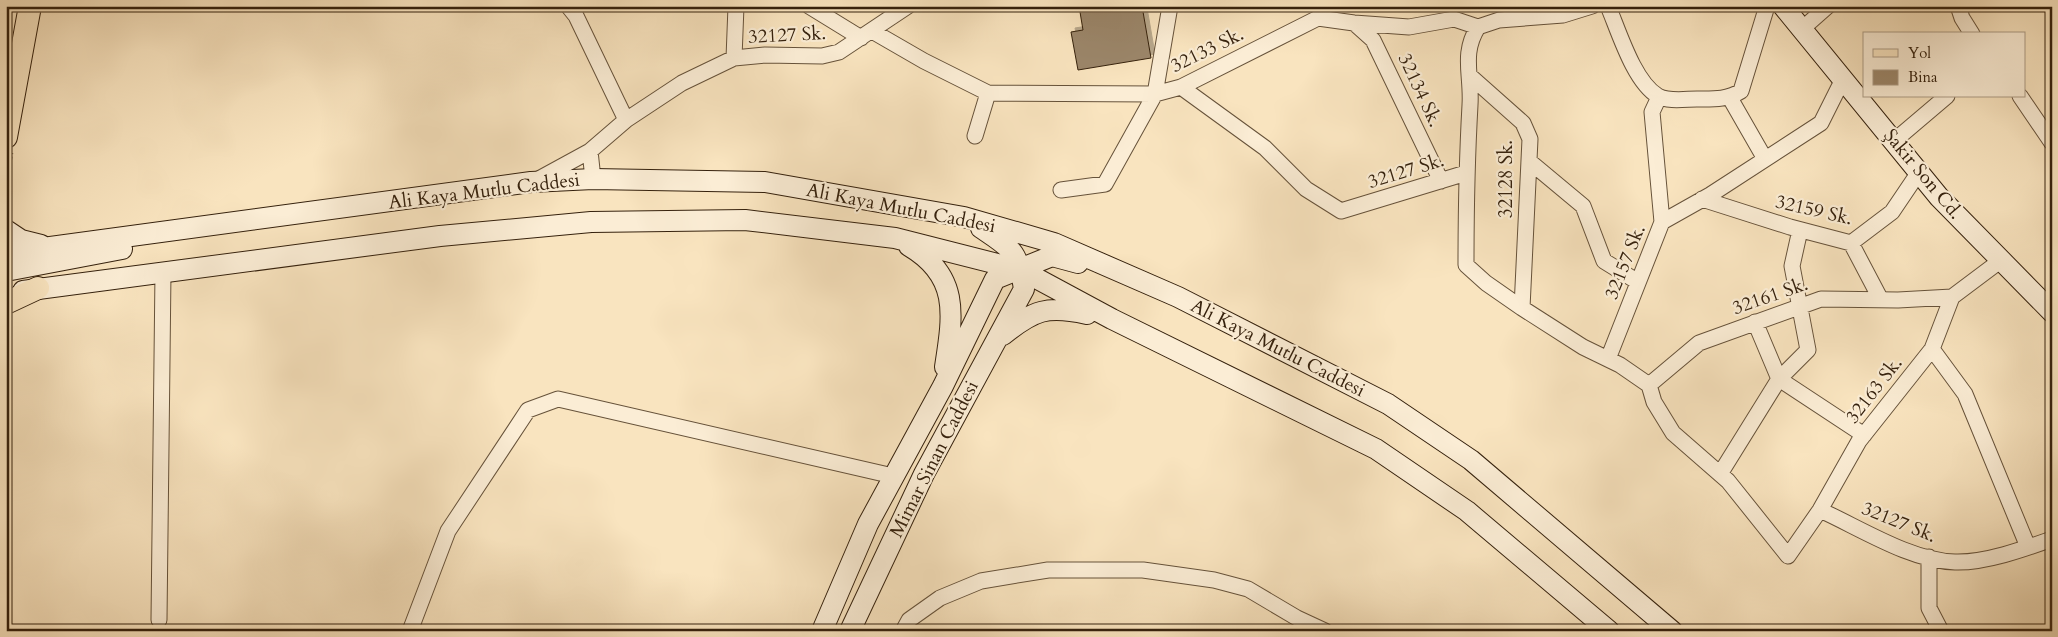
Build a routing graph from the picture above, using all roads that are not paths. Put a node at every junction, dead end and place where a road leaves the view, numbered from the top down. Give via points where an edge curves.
1 (30, 6) edge
2 (568, 6) edge
3 (736, 6) edge
4 (809, 6) edge
5 (908, 6) edge
6 (1170, 6) edge
7 (1592, 6) edge
8 (1608, 6) edge
9 (1766, 6) edge
10 (1783, 6) edge
11 (1828, 6) edge
12 (1958, 6) edge
13 (1317, 12) edge
14 (1454, 13) edge
15 (1354, 23) junction
16 (1478, 27) junction
17 (1802, 29) junction
18 (1971, 32) edge
19 (866, 34) junction
20 (734, 58) junction
21 (1469, 75) junction
22 (1843, 79) junction
23 (1181, 88) junction
24 (988, 93) junction
25 (1155, 94) junction
26 (1660, 97) junction
27 (1730, 98) junction
28 (1945, 98) edge
29 (2021, 98) edge
30 (626, 120) junction
31 (975, 136) dead end
32 (6, 137) edge
33 (1894, 141) junction
34 (2052, 143) edge
35 (590, 151) junction
36 (1765, 159) junction
37 (1529, 161) junction
38 (1919, 172) junction
39 (1466, 174) junction
40 (593, 179) junction
41 (1441, 181) junction
42 (532, 182) junction
43 (1061, 190) dead end
44 (1702, 199) junction
45 (964, 217) junction
46 (1662, 222) junction
47 (6, 230) edge
48 (1800, 230) junction
49 (145, 236) junction
50 (895, 238) junction
51 (1852, 244) junction
52 (46, 246) junction
53 (6, 252) edge
54 (2000, 261) junction
55 (6, 271) edge
56 (163, 272) junction
57 (1131, 276) junction
58 (1022, 280) junction
59 (1638, 282) junction
60 (38, 288) junction
61 (6, 294) edge
62 (1952, 297) junction
63 (1881, 300) junction
64 (6, 303) edge
65 (1800, 306) junction
66 (1522, 308) junction
67 (2052, 312) edge
68 (1112, 319) junction
69 (1755, 322) junction
70 (995, 341) junction
71 (1932, 349) junction
72 (1608, 359) junction
73 (1779, 380) junction
74 (1649, 385) junction
75 (943, 386) junction
76 (1864, 435) junction
77 (1720, 474) junction
78 (893, 476) junction
79 (1820, 510) junction
80 (2052, 538) edge
81 (2028, 547) junction
82 (1929, 557) junction
83 (159, 620) dead end
84 (410, 631) edge
85 (822, 631) edge
86 (850, 631) edge
87 (903, 631) edge
88 (1325, 631) edge
89 (1609, 631) edge
90 (1672, 631) edge
91 (1941, 631) edge

1 - 32 main road
2 - 30 street via 576,16
3 - 20 street
4 - 19 street, 32127 Sk.
5 - 19 street
6 - 25 street
7 - 16 street via 1563,15 1499,20
8 - 26 street via 1629,57 1646,85
9 - 27 street via 1741,91
10 - 17 main road, Şakir Son Cd.
11 - 17 street
12 - 18 street
13 - 15 street, 32133 Sk.
13 - 23 street, 32133 Sk.
14 - 15 street, 32133 Sk. via 1409,27
14 - 16 street, 32133 Sk.
15 - 41 street, 32134 Sk. via 1373,40
16 - 21 street via 1470,39
17 - 22 main road, Şakir Son Cd.
19 - 20 street, 32127 Sk. via 839,52 822,56
19 - 24 street, 32127 Sk.
20 - 30 street, 32127 Sk. via 682,83
21 - 37 street, 32128 Sk. via 1523,123 1530,139
21 - 39 street
22 - 33 main road, Şakir Son Cd.
22 - 36 street, 32157 Sk. via 1821,123
23 - 25 street, 32133 Sk.
23 - 41 street, 32127 Sk. via 1265,148 1306,189 1342,211
24 - 25 street, 32127 Sk.
24 - 31 street
25 - 43 street via 1105,184
26 - 27 street via 1680,100
26 - 46 street via 1652,112
27 - 36 street
28 - 33 street
29 - 34 street
30 - 35 street, 32127 Sk.
33 - 38 main road, Şakir Son Cd.
35 - 40 street
35 - 42 street, 32127 Sk.
36 - 44 street, 32157 Sk.
37 - 59 street via 1582,206 1604,261
37 - 66 street, 32128 Sk.
38 - 51 street, 32159 Sk. via 1892,212
38 - 54 main road, Şakir Son Cd.
39 - 41 street, 32127 Sk.
39 - 66 street, 32127 Sk. via 1466,265
40 - 42 main road, Ali Kaya Mutlu Caddesi
40 - 45 main road, Ali Kaya Mutlu Caddesi via 765,182
42 - 49 main road, Ali Kaya Mutlu Caddesi
44 - 46 street, 32157 Sk.
44 - 48 street, 32159 Sk.
45 - 57 main road, Ali Kaya Mutlu Caddesi via 1054,243
45 - 58 main road via 1013,250
46 - 59 street, 32157 Sk.
47 - 52 main road via 21,240
48 - 51 street, 32159 Sk.
48 - 65 street via 1792,266
49 - 52 main road, Ali Kaya Mutlu Caddesi
49 - 55 main road via 120,250
50 - 56 main road, Ali Kaya Mutlu Caddesi via 745,220 592,222 440,236
50 - 58 main road, Ali Kaya Mutlu Caddesi
50 - 75 main road via 928,257 949,291 950,335
51 - 63 street
52 - 53 main road, Ali Kaya Mutlu Caddesi
54 - 62 street
54 - 67 main road, Şakir Son Cd.
56 - 60 main road, Ali Kaya Mutlu Caddesi
56 - 83 street
57 - 58 main road, Mimar Sinan Caddesi via 1052,256
57 - 90 main road, Ali Kaya Mutlu Caddesi via 1388,404 1471,460
58 - 68 main road, Ali Kaya Mutlu Caddesi
58 - 70 main road, Mimar Sinan Caddesi
58 - 75 main road, Mimar Sinan Caddesi via 995,279
59 - 72 street, 32157 Sk.
60 - 61 main road, Ali Kaya Mutlu Caddesi
60 - 64 main road
62 - 63 street, 32161 Sk.
62 - 71 street, 32163 Sk.
63 - 65 street, 32161 Sk. via 1821,299
65 - 69 street, 32161 Sk.
65 - 73 street via 1808,350
66 - 72 street, 32127 Sk.
68 - 70 main road via 1061,308 1026,316
68 - 89 main road, Ali Kaya Mutlu Caddesi via 1376,449 1466,511
69 - 73 street
69 - 74 street, 32161 Sk. via 1699,343
70 - 86 main road, Mimar Sinan Caddesi via 924,474
71 - 76 street, 32163 Sk.
71 - 81 street via 1965,394
72 - 74 street, 32127 Sk.
73 - 76 street
73 - 77 street
74 - 77 street via 1654,402 1673,433
75 - 78 main road, Mimar Sinan Caddesi
76 - 79 street, 32163 Sk.
77 - 79 street, 32163 Sk. via 1788,556
78 - 84 street via 558,399 528,410 448,531
78 - 85 main road, Mimar Sinan Caddesi via 868,524
79 - 82 street, 32127 Sk.
80 - 81 street, 32127 Sk.
81 - 82 street, 32127 Sk. via 2010,554 1956,562
82 - 91 street via 1929,608
87 - 88 street via 909,620 940,598 981,581 1048,570 1143,570 1214,580 1248,589

